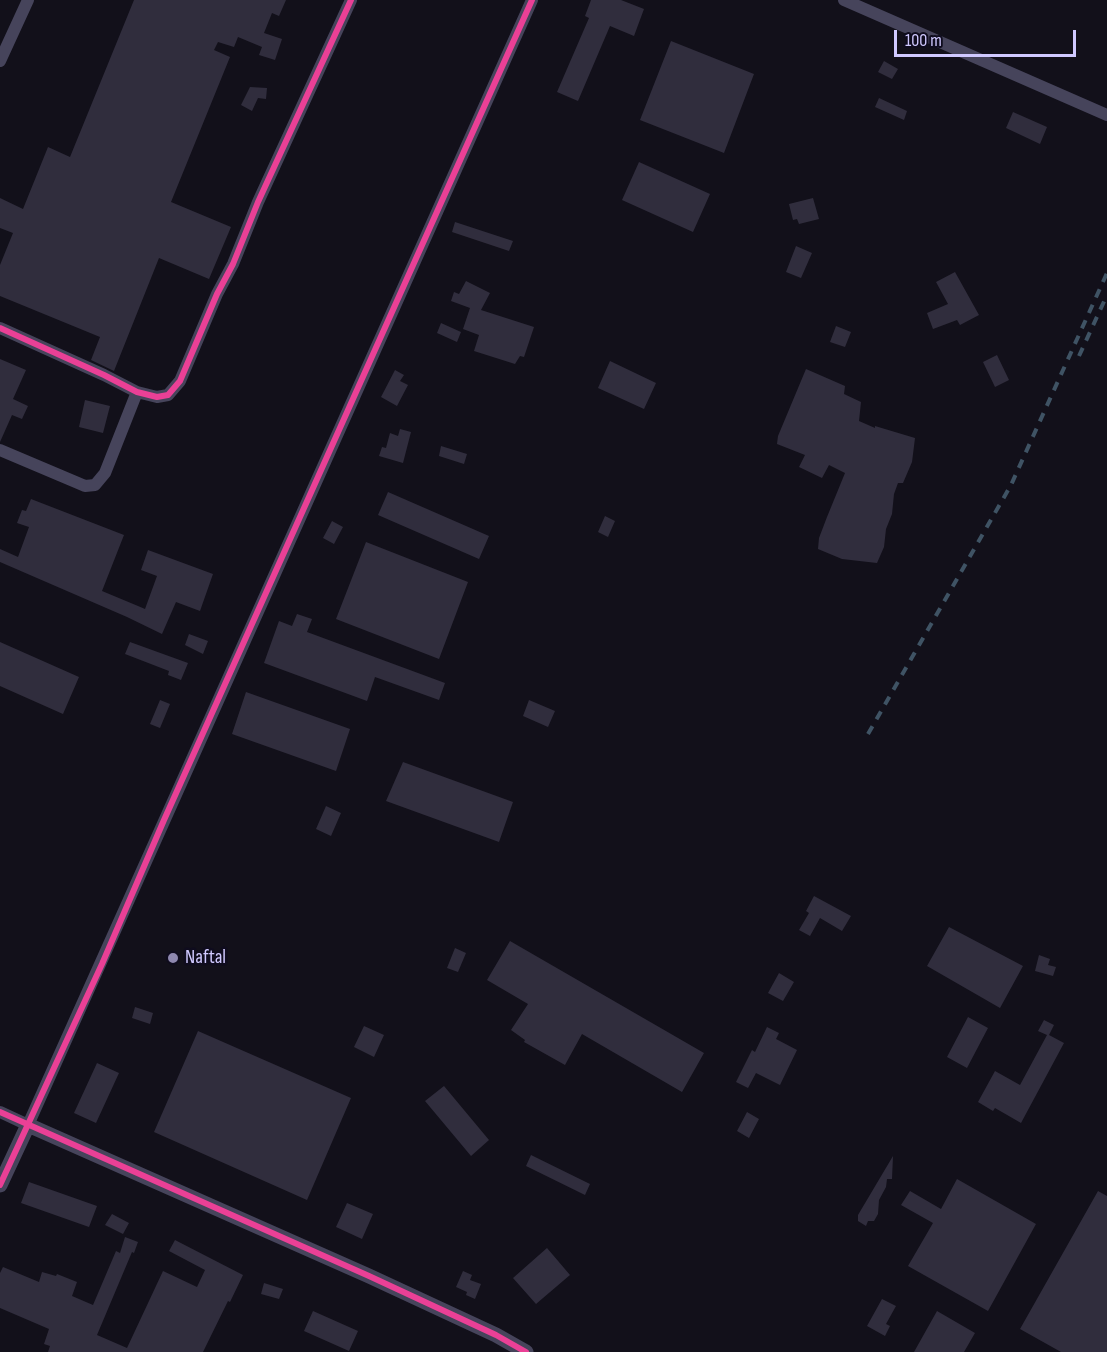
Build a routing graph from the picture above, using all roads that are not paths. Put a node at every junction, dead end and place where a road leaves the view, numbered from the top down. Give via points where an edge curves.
1 (28, 0) edge
2 (351, 0) edge
3 (532, 0) edge
4 (844, 0) edge
5 (0, 61) edge
6 (1107, 116) edge
7 (0, 328) edge
8 (137, 392) junction
9 (0, 450) edge
10 (0, 1112) edge
11 (28, 1125) junction
12 (0, 1185) edge
13 (526, 1352) edge

1 - 5 street
2 - 8 street via 180,381 168,395 157,397
3 - 11 street
4 - 6 street
7 - 8 street
8 - 9 street via 105,473 95,485 85,486
10 - 11 street
11 - 12 street
11 - 13 street via 369,1276

